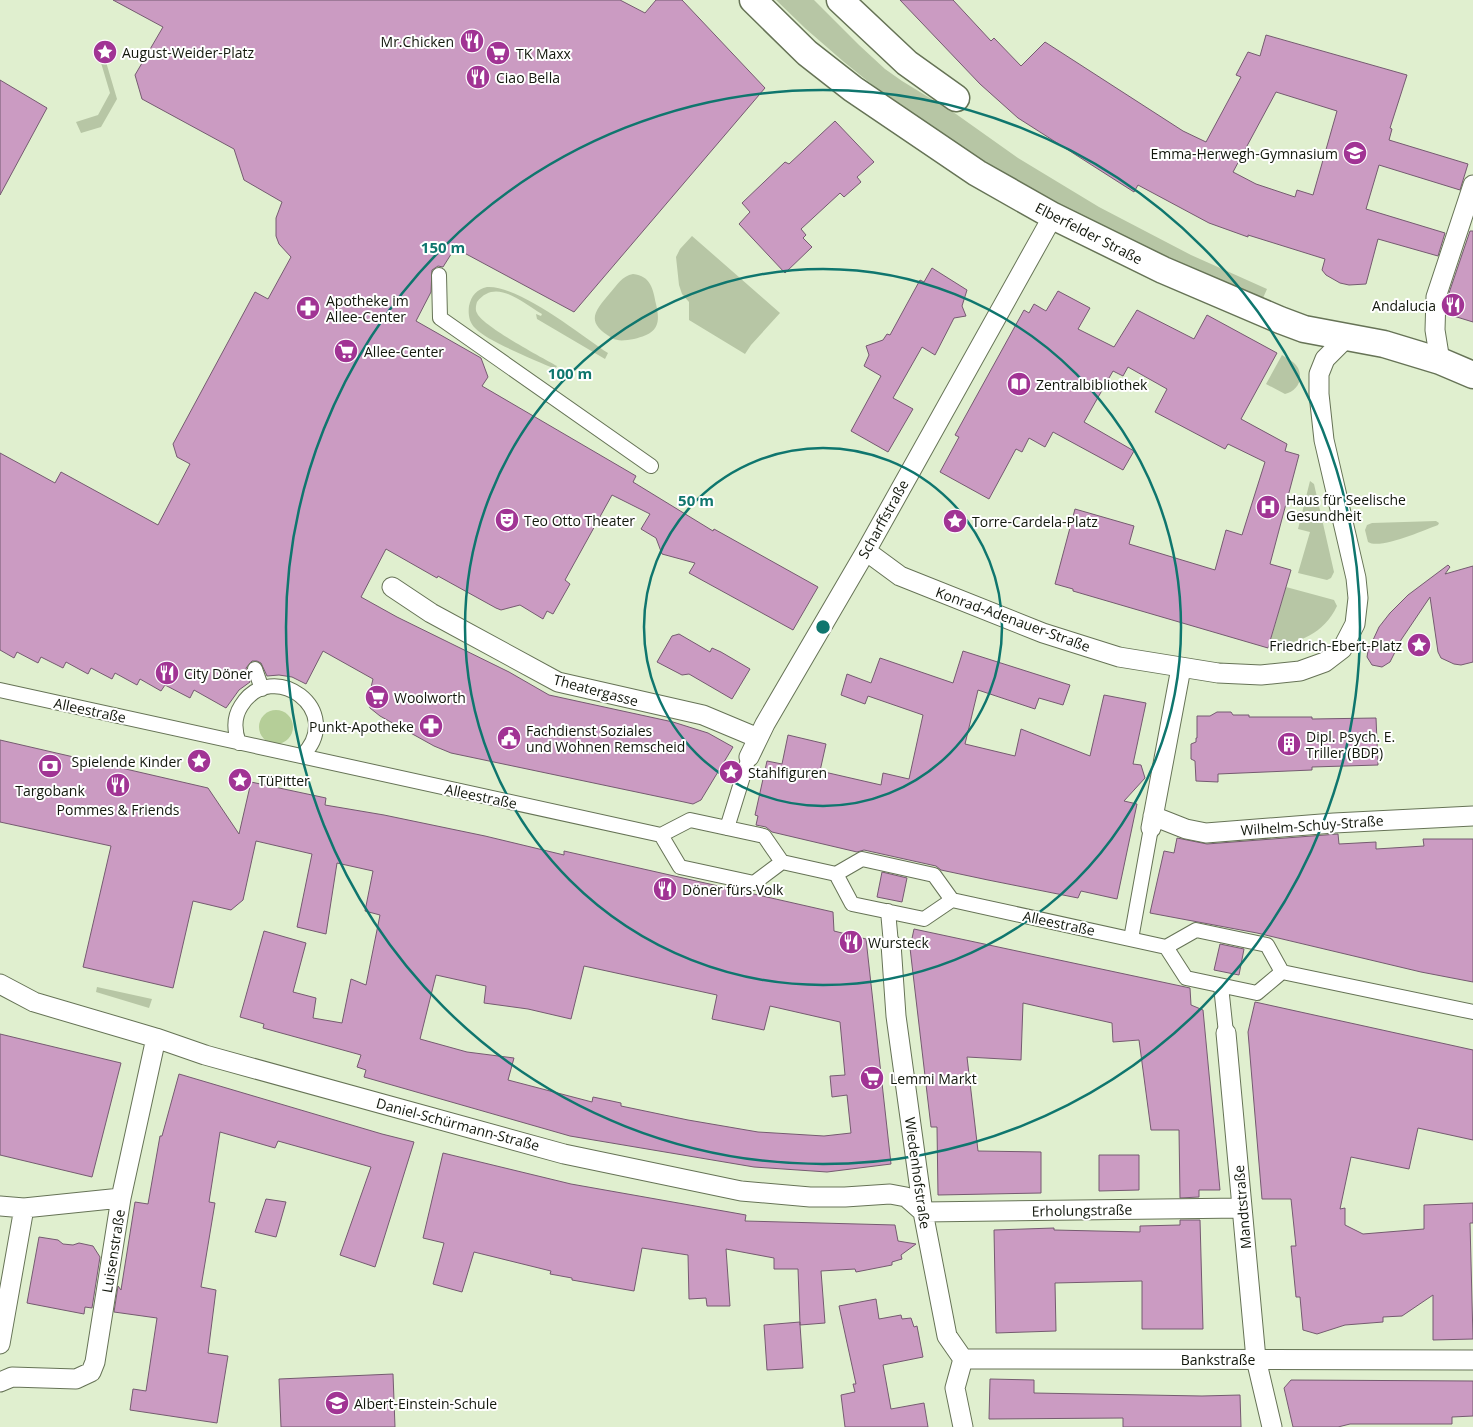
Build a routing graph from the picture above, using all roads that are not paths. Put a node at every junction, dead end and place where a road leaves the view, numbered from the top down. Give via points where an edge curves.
1 (753, 0) edge
2 (840, 0) edge
3 (956, 98) dead end
4 (1473, 185) edge
5 (1053, 216) junction
6 (438, 275) dead end
7 (1347, 337) junction
8 (1440, 361) junction
9 (1473, 375) edge
10 (651, 466) dead end
11 (866, 551) junction
12 (392, 587) dead end
13 (1181, 668) junction
14 (255, 669) dead end
15 (262, 689) junction
16 (0, 690) edge
17 (758, 738) junction
18 (239, 743) junction
19 (302, 756) junction
20 (749, 757) joint
21 (1473, 816) edge
22 (1152, 822) junction
23 (727, 828) junction
24 (661, 836) junction
25 (782, 862) junction
26 (836, 874) junction
27 (952, 900) junction
28 (888, 912) junction
29 (1131, 939) junction
30 (891, 944) joint
31 (1166, 947) junction
32 (1282, 972) junction
33 (0, 984) edge
34 (1221, 986) junction
35 (1473, 1012) edge
36 (1226, 1033) joint
37 (156, 1038) junction
38 (121, 1198) junction
39 (0, 1206) edge
40 (24, 1208) junction
41 (1242, 1208) junction
42 (923, 1212) junction
43 (0, 1344) edge
44 (1256, 1358) junction
45 (963, 1359) junction
46 (1473, 1360) edge
47 (0, 1382) edge
48 (963, 1427) edge
49 (1272, 1427) edge

1 - 5 main road, Elberfelder Straße via 807,53 853,89 977,173
2 - 3 main road via 907,63
4 - 8 street via 1436,297 1434,330
5 - 7 main road, Elberfelder Straße via 1163,270 1280,320 1304,329
5 - 11 street, Scharffstraße
6 - 10 street via 440,318
7 - 8 main road, Elberfelder Straße
7 - 13 street, Konrad-Adenauer-Straße via 1325,359 1319,394 1324,440 1356,578 1356,624 1342,649 1325,662 1300,671 1261,675 1218,674
8 - 9 main road, Elberfelder Straße
11 - 13 street, Konrad-Adenauer-Straße via 900,576 1043,633 1118,657
11 - 17 street, Scharffstraße
12 - 17 street, Theatergasse via 431,613 558,682 704,715
13 - 22 street
14 - 15 street
15 - 18 street via 248,698 238,712 236,729
15 - 19 street via 288,688 303,696 308,703 316,728 312,744
16 - 18 street, Alleestraße
17 - 20 street, Scharffstraße
18 - 19 street, Alleestraße
19 - 24 street, Alleestraße
20 - 23 street, Scharffstraße
21 - 22 street, Wilhelm-Schuy-Straße via 1206,833
22 - 29 street
23 - 24 street via 690,820
23 - 25 street via 764,836
24 - 25 street via 680,866 754,883
25 - 26 street
26 - 27 street via 862,859 934,875
26 - 28 street via 852,904
27 - 28 street via 924,920
27 - 29 street, Alleestraße
28 - 30 street, Wiedenhofstraße
29 - 31 street, Alleestraße
30 - 42 street, Wiedenhofstraße via 896,1016
31 - 32 street via 1196,930 1267,945
31 - 34 street via 1186,978
32 - 34 street via 1257,994
32 - 35 street
33 - 37 street, Daniel-Schürmann-Straße via 34,1002
34 - 36 street, Mandtstraße
36 - 41 street, Mandtstraße
37 - 38 street, Luisenstraße
37 - 42 street, Daniel-Schürmann-Straße via 205,1055 564,1154 741,1190 810,1197 906,1196
38 - 40 street
38 - 47 street, Luisenstraße via 95,1362 90,1372 76,1379 12,1377
39 - 40 street
40 - 43 street
41 - 42 street, Erholungstraße
41 - 44 street, Mandtstraße
42 - 45 street, Wiedenhofstraße via 947,1336
44 - 45 street, Bankstraße
44 - 46 street, Bankstraße
44 - 49 street, Mandtstraße
45 - 48 street via 955,1388

